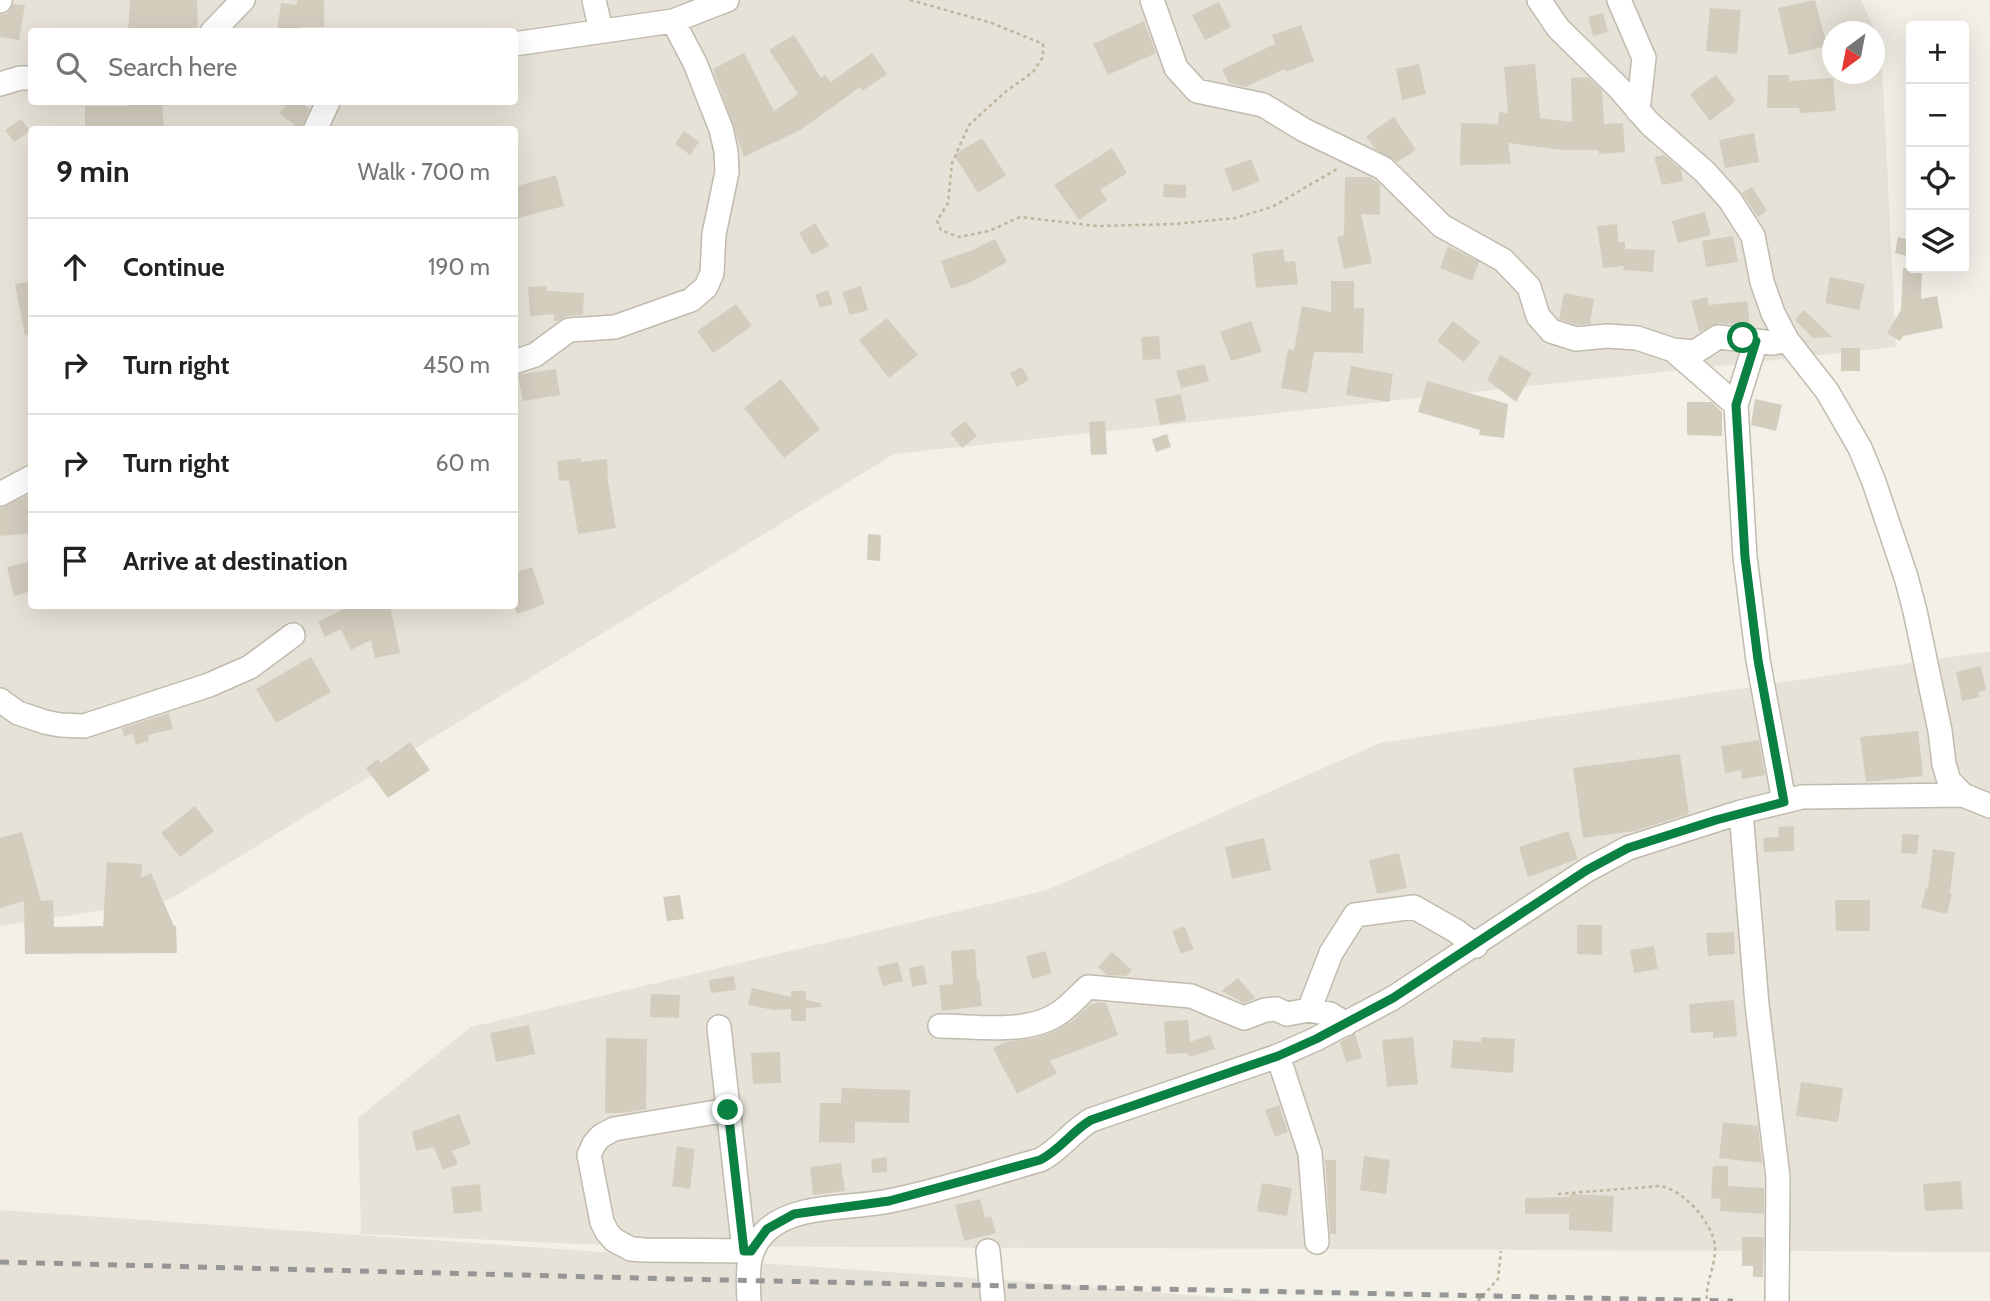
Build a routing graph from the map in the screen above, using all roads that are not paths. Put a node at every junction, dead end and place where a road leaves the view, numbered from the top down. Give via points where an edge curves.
1 (243, 0) edge
2 (594, 0) edge
3 (727, 0) edge
4 (1152, 0) edge
5 (1539, 0) edge
6 (1619, 0) edge
7 (673, 21) junction
8 (216, 28) edge
9 (601, 31) junction
10 (518, 43) edge
11 (28, 78) edge
12 (0, 84) edge
13 (327, 105) edge
14 (1639, 111) junction
15 (317, 126) edge
16 (1787, 340) junction
17 (1756, 341) junction
18 (1673, 349) junction
19 (518, 361) edge
20 (1736, 405) junction
21 (28, 479) edge
22 (0, 494) edge
23 (293, 635) dead end
24 (0, 700) edge
25 (1963, 795) junction
26 (1784, 802) junction
27 (1990, 806) edge
28 (1741, 812) junction
29 (1475, 946) junction
30 (1309, 1010) junction
31 (1346, 1024) junction
32 (940, 1026) dead end
33 (719, 1027) dead end
34 (1278, 1056) junction
35 (728, 1110) junction
36 (1317, 1242) dead end
37 (748, 1251) junction
38 (988, 1251) dead end
39 (749, 1301) edge
40 (993, 1301) edge
41 (1777, 1301) edge

1 - 8 street
2 - 9 street
3 - 7 street
4 - 18 street via 1176,68 1197,91 1263,105 1383,168 1442,226 1503,260 1530,287 1538,316 1550,331 1576,339 1637,338
5 - 14 street via 1558,28
6 - 14 street via 1644,58
7 - 9 street
7 - 19 street via 695,63 726,151 727,172 706,287 691,300 615,327 569,330 535,355
9 - 10 street
11 - 12 street
13 - 15 street
14 - 16 street via 1730,200 1753,236 1766,292
16 - 17 street
16 - 25 street via 1827,391 1874,482 1915,611 1944,764 1949,780
17 - 18 street via 1718,337 1695,352
17 - 20 street
18 - 20 street
20 - 26 street via 1745,557
21 - 22 street
23 - 24 street via 250,667 219,681 84,726 31,718
25 - 26 street via 1834,795
25 - 27 street
26 - 28 street
28 - 29 street via 1628,848 1587,870
28 - 41 street via 1757,1005 1778,1177
29 - 30 street via 1414,907 1355,915 1331,953
29 - 31 street
30 - 31 street
30 - 32 street via 1287,1014 1265,1010 1244,1018 1191,996 1088,987 1044,1021 1013,1026
31 - 34 street
33 - 35 street
34 - 36 street via 1310,1153
34 - 37 street via 1091,1120 1040,1160 889,1201 794,1214 767,1229
35 - 37 street
35 - 37 street via 614,1129 594,1144 590,1166 602,1222 622,1246
37 - 39 street
38 - 40 street

